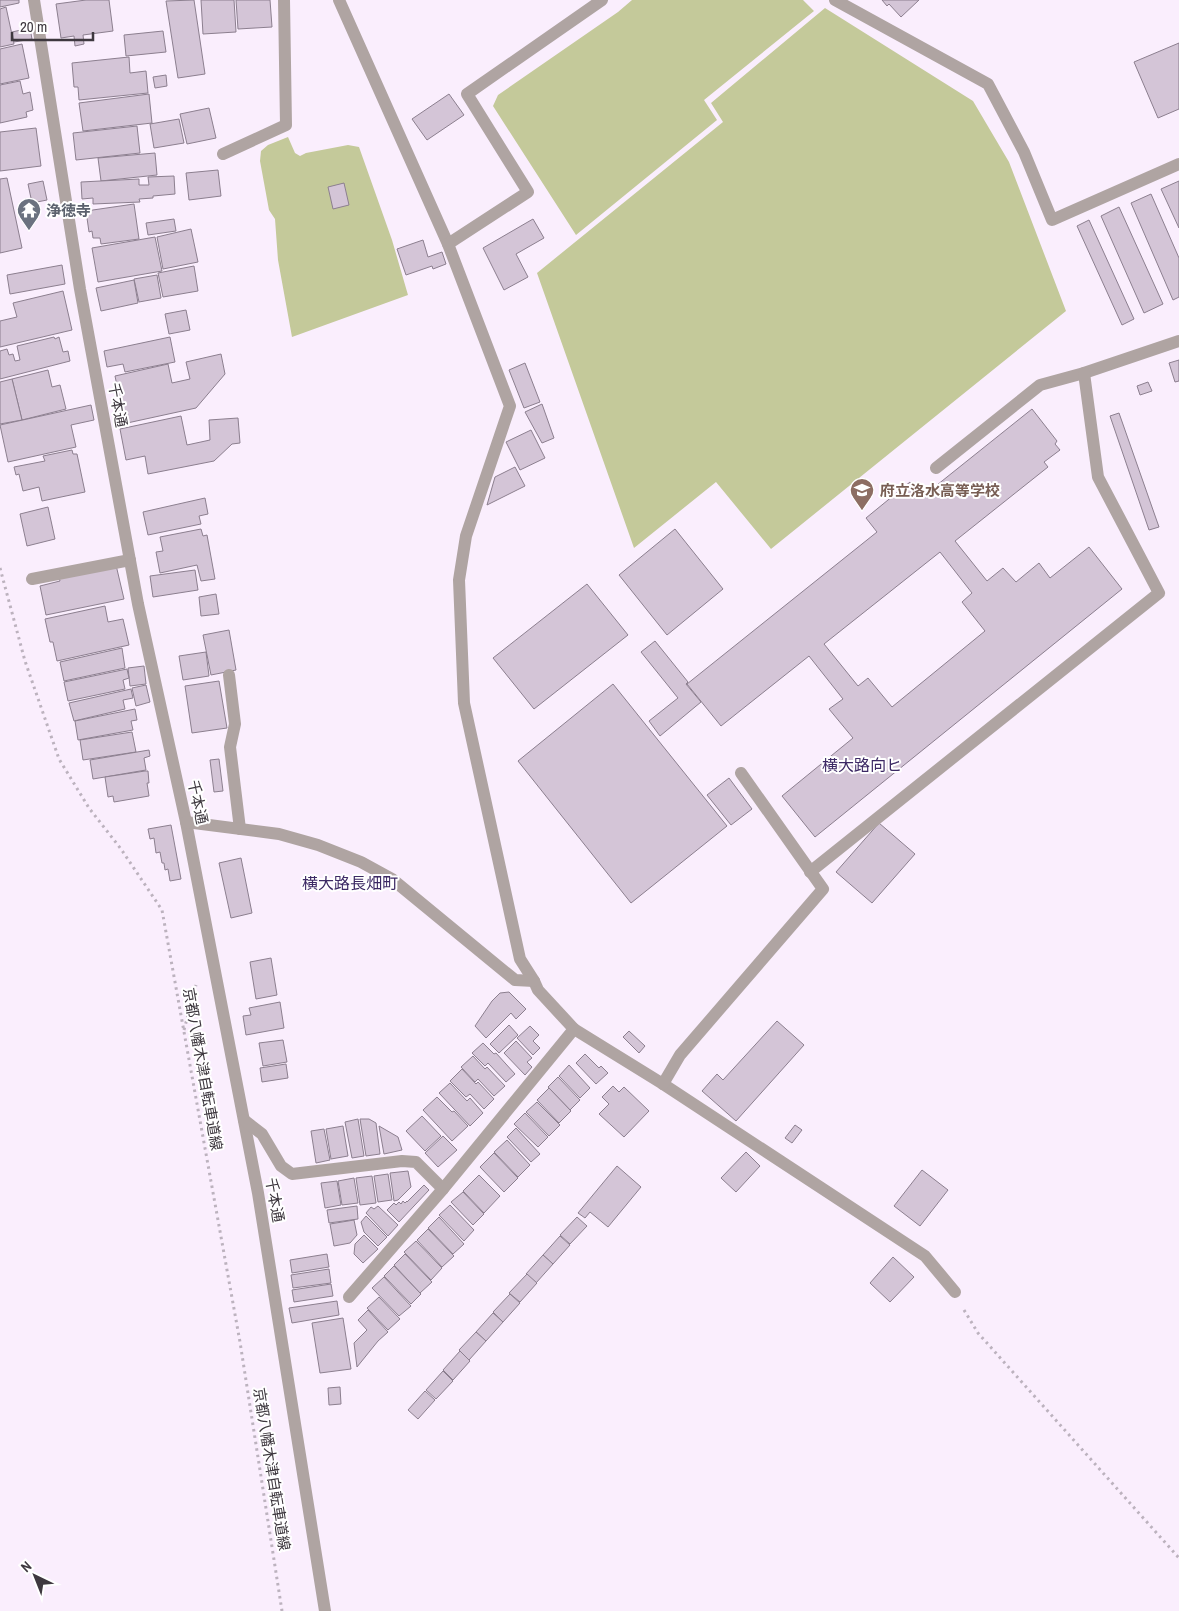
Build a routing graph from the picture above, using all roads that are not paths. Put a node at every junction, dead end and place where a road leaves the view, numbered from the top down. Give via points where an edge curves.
1 (34, 0) edge
2 (284, 0) edge
3 (339, 0) edge
4 (602, 0) edge
5 (835, 0) edge
6 (223, 154) dead end
7 (1179, 164) edge
8 (448, 244) junction
9 (1179, 341) edge
10 (1084, 373) junction
11 (936, 468) dead end
12 (130, 560) junction
13 (32, 579) dead end
14 (229, 675) dead end
15 (741, 773) dead end
16 (186, 822) junction
17 (240, 829) junction
18 (810, 872) junction
19 (534, 981) junction
20 (574, 1029) junction
21 (663, 1084) junction
22 (244, 1120) junction
23 (443, 1189) junction
24 (955, 1292) road end
25 (349, 1297) dead end
26 (325, 1611) edge

1 - 12 street, 千本通 via 80,289
2 - 6 street via 286,125
3 - 8 street
4 - 8 street via 467,94 528,192
5 - 7 street via 988,84 1024,152 1052,220
8 - 19 street via 510,406 466,536 459,580 460,618 464,703 520,959
9 - 10 street
10 - 11 street via 1040,386
10 - 18 street via 1098,477 1159,593
12 - 13 street
12 - 16 street, 千本通
14 - 17 street via 235,724 230,747
15 - 18 street
16 - 17 street
16 - 22 street, 千本通
17 - 19 street via 279,834 361,862 392,879 515,980
18 - 21 street via 823,889 680,1055
19 - 20 street via 538,990
20 - 21 street
20 - 23 street
21 - 24 street via 925,1256
22 - 23 street via 262,1134 281,1166 292,1174 416,1162
22 - 26 street, 千本通
23 - 25 street

